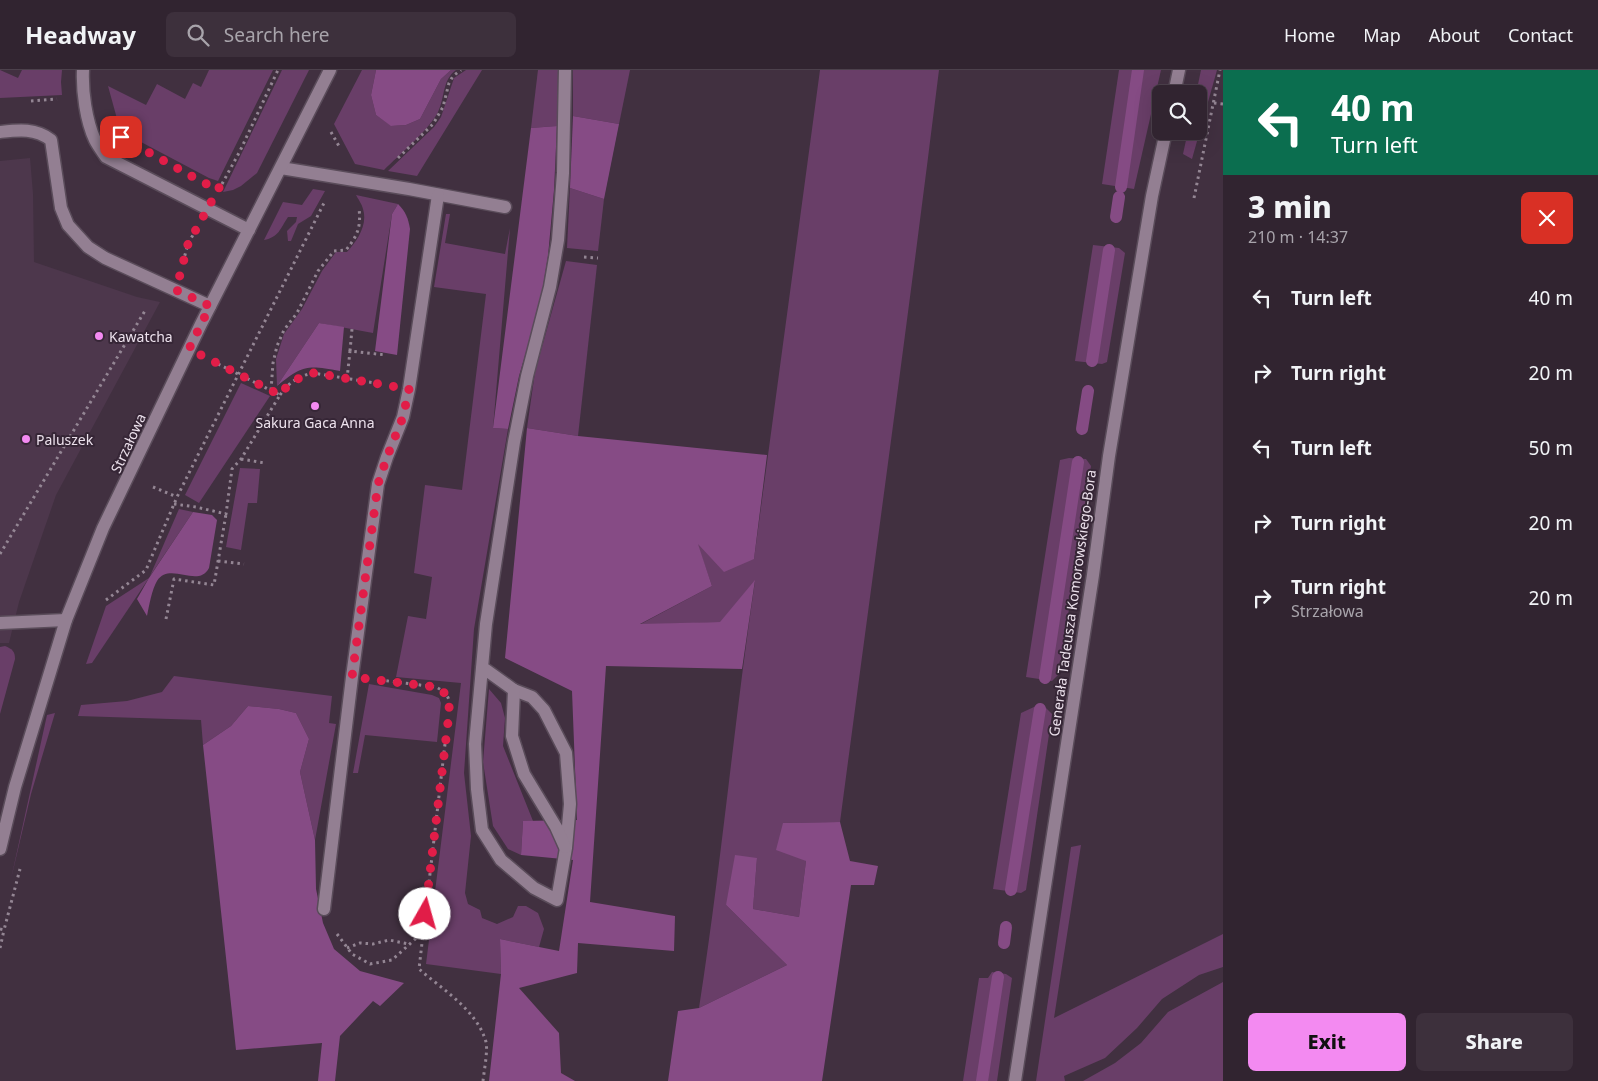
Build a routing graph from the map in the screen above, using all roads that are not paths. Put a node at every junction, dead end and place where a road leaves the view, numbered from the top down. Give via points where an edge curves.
1 (83, 70) edge
2 (330, 70) edge
3 (565, 70) edge
4 (1179, 70) edge
5 (1176, 85) edge
6 (0, 132) edge
7 (1164, 140) edge
8 (281, 168) junction
9 (438, 195) junction
10 (505, 207) dead end
11 (249, 230) junction
12 (210, 306) junction
13 (66, 620) junction
14 (0, 623) edge
15 (482, 667) junction
16 (514, 690) junction
17 (0, 848) edge
18 (566, 848) junction
19 (324, 909) road end
20 (1015, 1081) edge

1 - 11 street via 90,129 106,157
2 - 8 street, Strzałowa
3 - 15 street via 558,240 514,442
4 - 5 street
6 - 12 street via 33,131 51,140 61,208 68,226 88,247 105,258
7 - 20 street, Generała Tadeusza Komorowskiego-Bora via 1109,456
8 - 9 street
8 - 11 street, Strzałowa
9 - 10 street
9 - 19 street via 409,389 403,417 378,484
11 - 12 street, Strzałowa
12 - 13 street, Strzałowa via 103,528
13 - 14 street
13 - 17 street, Strzałowa
15 - 16 street
15 - 18 street via 475,744 482,830 501,860 534,888 557,900
16 - 18 street via 512,736 524,774
16 - 18 street via 532,697 544,710 566,754 570,804

